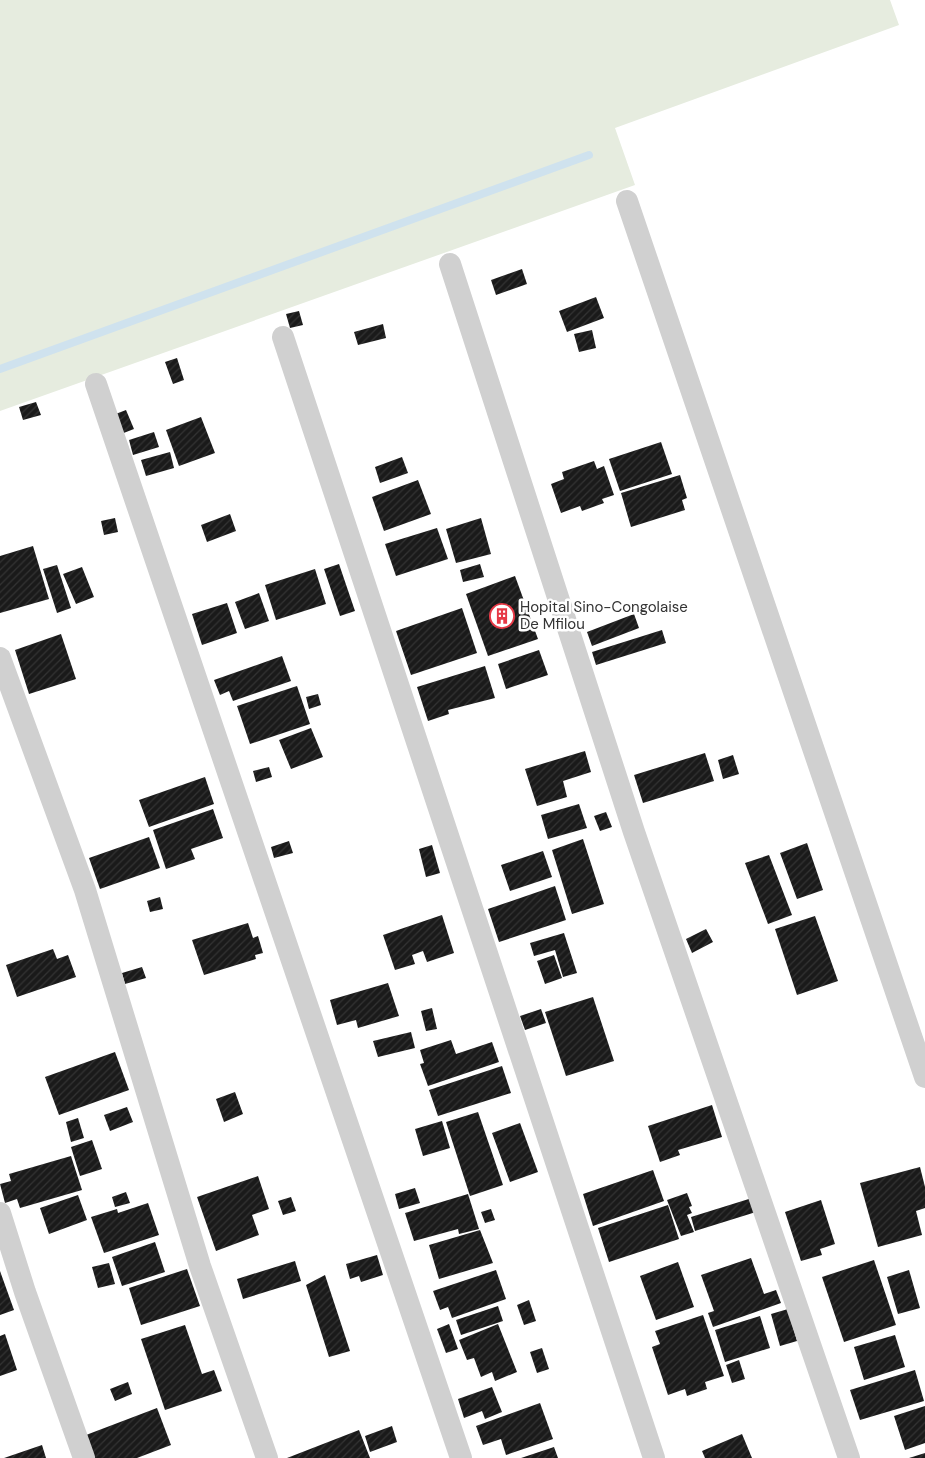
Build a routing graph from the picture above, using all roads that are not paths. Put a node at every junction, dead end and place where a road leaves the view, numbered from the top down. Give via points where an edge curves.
1 (627, 202) dead end
2 (450, 264) dead end
3 (284, 337) dead end
4 (96, 384) dead end
5 (0, 658) edge
6 (925, 1076) edge
7 (0, 1213) edge
8 (84, 1458) edge
9 (267, 1458) edge
10 (461, 1458) edge
11 (654, 1458) edge
12 (849, 1458) edge

1 - 6 street
2 - 12 street via 634,832
3 - 11 street
4 - 10 street
5 - 9 street via 84,890 200,1266
7 - 8 street

